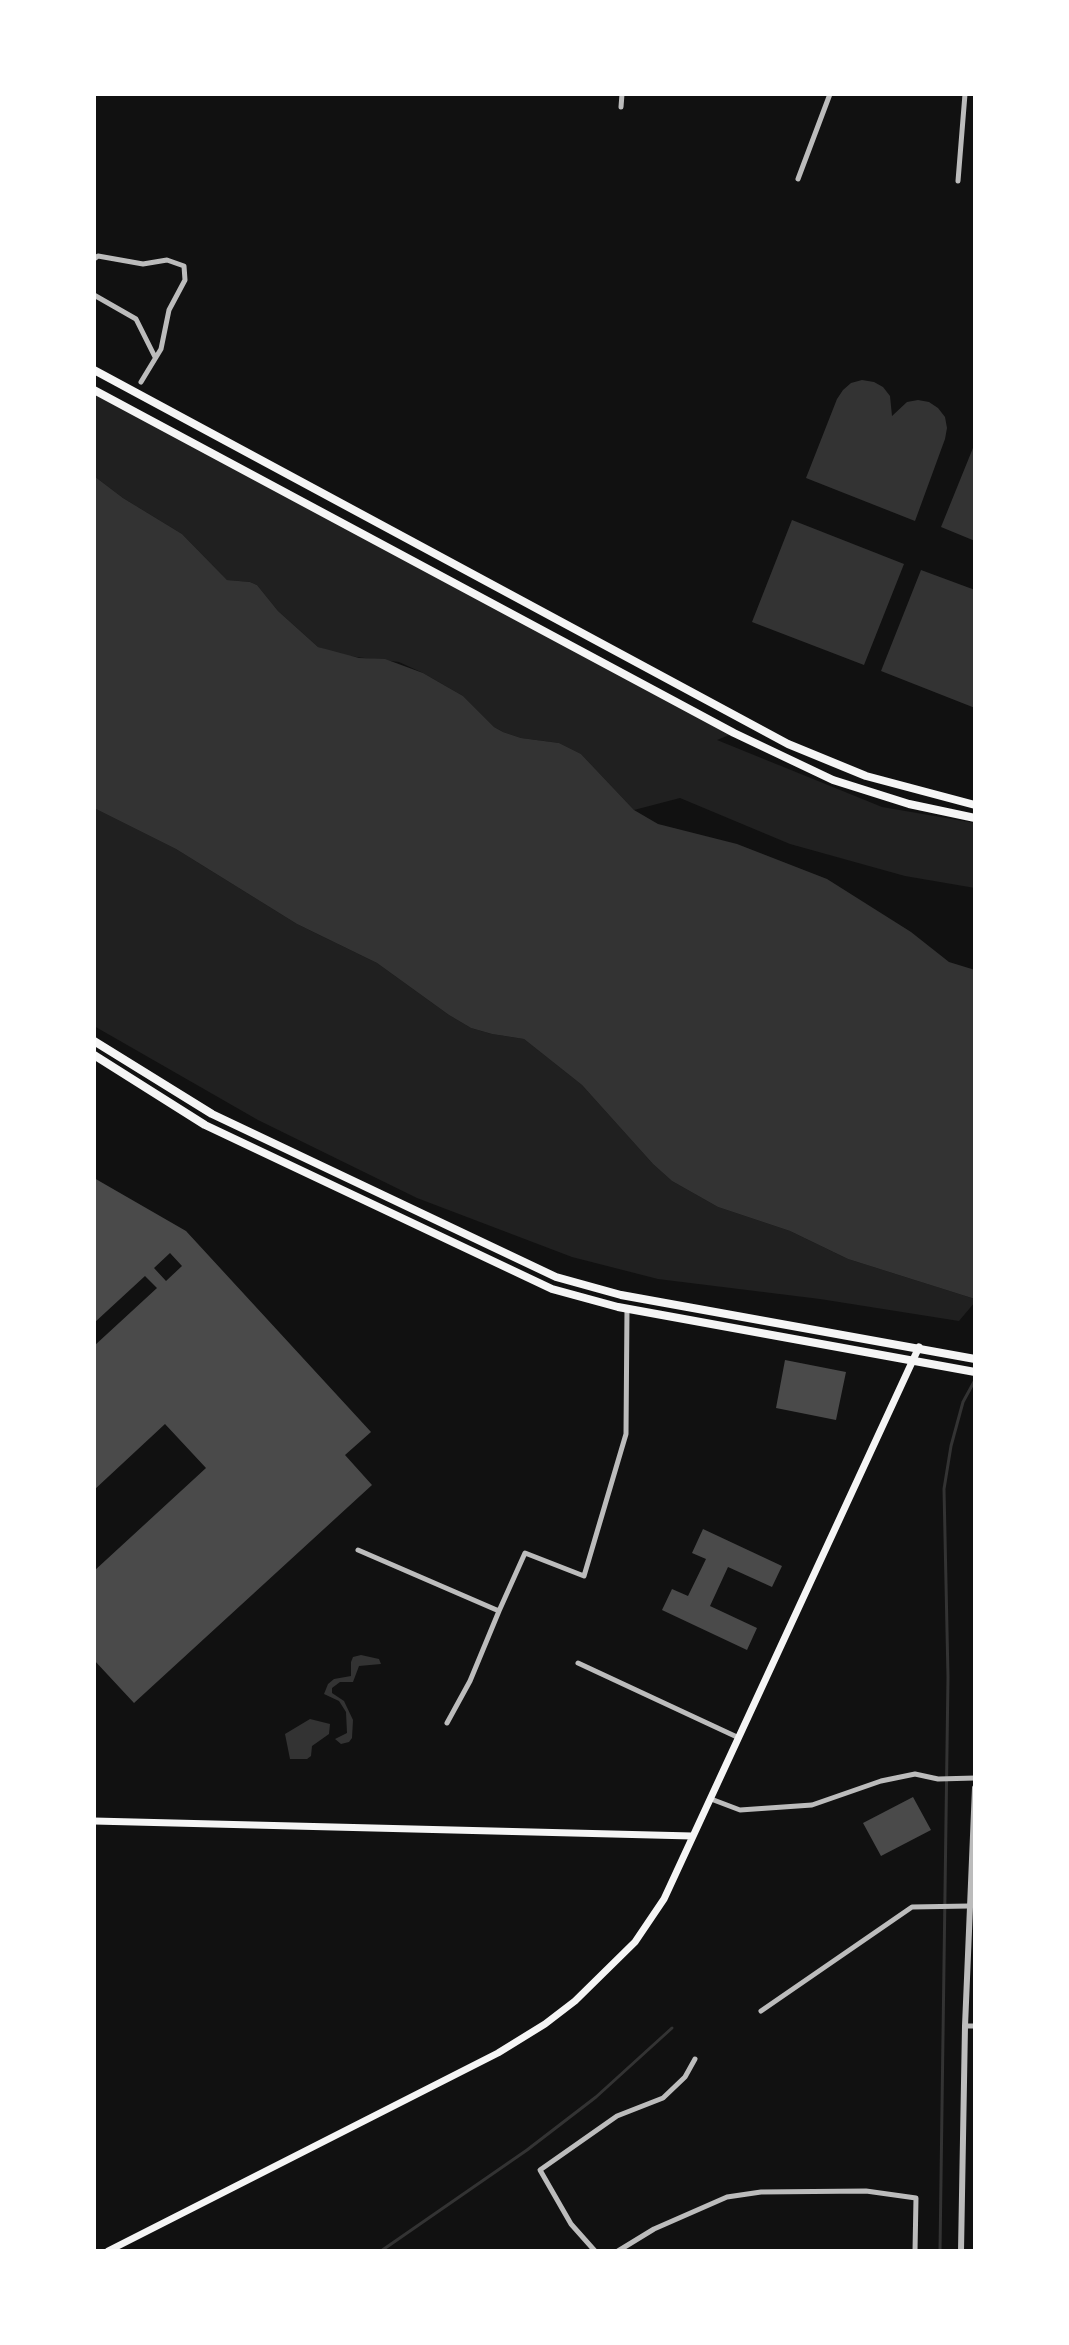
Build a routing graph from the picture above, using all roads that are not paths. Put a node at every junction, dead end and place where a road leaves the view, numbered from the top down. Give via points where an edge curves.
1 (622, 94) edge
2 (830, 94) edge
3 (965, 94) edge
4 (621, 107) dead end
5 (798, 179) dead end
6 (958, 181) dead end
7 (94, 259) edge
8 (94, 295) edge
9 (156, 358) junction
10 (94, 370) edge
11 (141, 382) dead end
12 (94, 390) edge
13 (975, 805) edge
14 (975, 818) edge
15 (94, 1041) edge
16 (94, 1055) edge
17 (627, 1309) junction
18 (919, 1347) junction
19 (975, 1359) edge
20 (913, 1360) junction
21 (975, 1372) edge
22 (358, 1550) dead end
23 (499, 1611) junction
24 (578, 1663) dead end
25 (447, 1723) dead end
26 (737, 1737) junction
27 (975, 1778) edge
28 (975, 1788) edge
29 (711, 1799) junction
30 (94, 1821) edge
31 (974, 1834) edge
32 (692, 1836) junction
33 (969, 1906) junction
34 (761, 2011) dead end
35 (965, 2026) junction
36 (975, 2026) edge
37 (695, 2059) dead end
38 (108, 2251) edge
39 (595, 2251) edge
40 (618, 2251) edge
41 (915, 2251) edge
42 (961, 2251) edge

1 - 4 street
2 - 5 street
3 - 6 street
7 - 9 street via 143,264 167,260 184,266 185,280 169,310
8 - 9 street via 136,319
9 - 11 street
10 - 13 main road via 788,744 866,776
12 - 14 main road via 734,733 833,780
15 - 18 main road via 212,1114 556,1277 621,1295
16 - 17 main road via 205,1125 552,1289
17 - 20 main road
17 - 23 street via 626,1434 584,1576 525,1553
18 - 19 main road
18 - 20 main road
20 - 21 main road
20 - 26 main road
22 - 23 street
23 - 25 street
24 - 26 street
26 - 29 main road
27 - 29 street via 915,1774 812,1805 740,1810
28 - 31 street
29 - 32 main road
30 - 32 main road
31 - 33 street
32 - 38 main road via 664,1899 635,1942 545,2024 498,2053
33 - 34 street via 912,1907
33 - 35 street
35 - 36 street
35 - 42 street
37 - 39 street via 663,2098 617,2116 540,2170 571,2224
40 - 41 street via 727,2197 866,2191 916,2198

